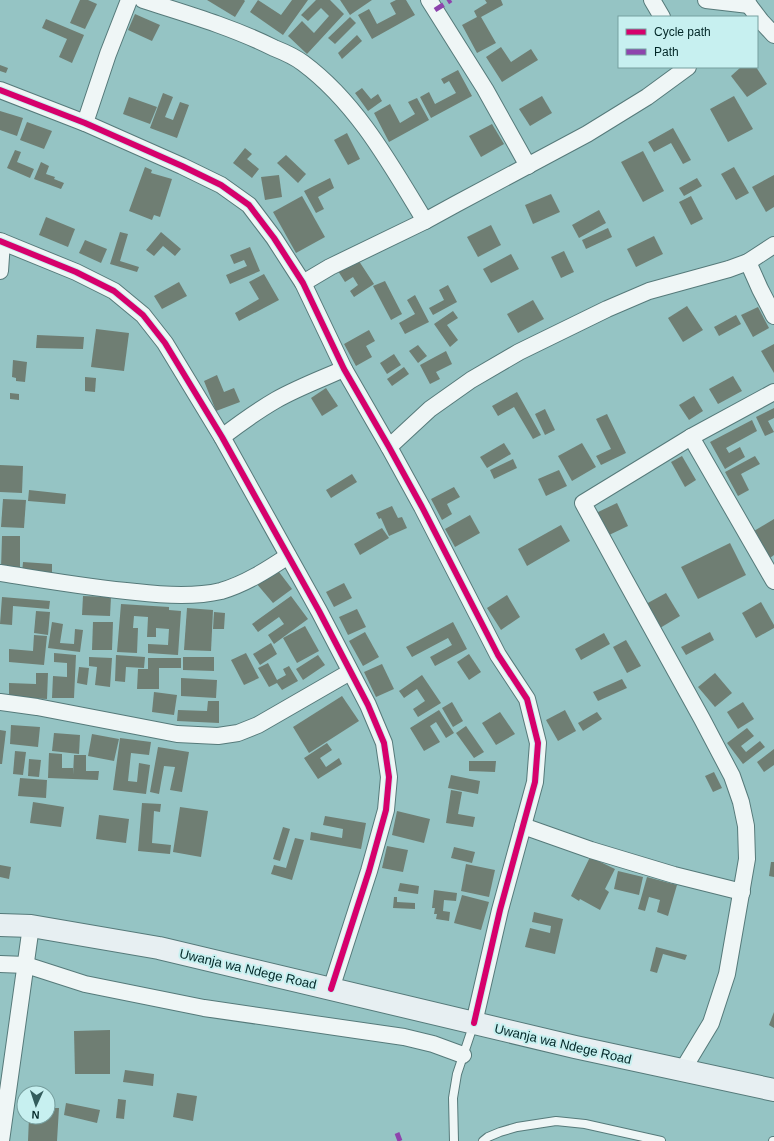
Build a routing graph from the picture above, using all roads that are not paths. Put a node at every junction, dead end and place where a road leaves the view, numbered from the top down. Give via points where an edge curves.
1 (129, 0) edge
2 (142, 0) edge
3 (429, 0) edge
4 (652, 0) edge
5 (706, 0) edge
6 (747, 2) edge
7 (661, 16) edge
8 (764, 19) edge
9 (774, 35) edge
10 (687, 68) edge
11 (0, 90) edge
12 (85, 123) junction
13 (528, 166) junction
14 (426, 221) junction
15 (1, 242) edge
16 (774, 244) edge
17 (748, 262) junction
18 (0, 271) edge
19 (304, 283) junction
20 (774, 316) edge
21 (344, 370) junction
22 (774, 392) edge
23 (222, 437) junction
24 (691, 437) junction
25 (389, 447) junction
26 (288, 556) junction
27 (0, 573) edge
28 (774, 581) edge
29 (350, 672) junction
30 (0, 702) edge
31 (523, 826) junction
32 (742, 892) junction
33 (0, 925) edge
34 (31, 926) junction
35 (0, 964) edge
36 (26, 965) junction
37 (331, 989) junction
38 (474, 1023) junction
39 (462, 1055) junction
40 (682, 1071) junction
41 (774, 1090) edge
42 (1, 1141) edge
43 (454, 1141) edge
44 (483, 1141) edge
45 (661, 1141) edge

1 - 12 street
2 - 14 street via 251,36 303,63 332,87 360,120
3 - 13 street
4 - 7 street
5 - 6 street
6 - 8 street
8 - 9 street
10 - 13 street via 617,116
11 - 12 street
12 - 19 street via 221,185 249,205
13 - 14 street
14 - 19 street
15 - 18 street
15 - 23 street via 76,272 114,291 142,314 165,343
16 - 17 street
17 - 20 street
17 - 25 street via 649,291 519,352 471,380 430,409
19 - 21 street
21 - 23 street via 276,400 249,416
21 - 25 street
22 - 24 street
23 - 26 street
24 - 28 street
24 - 32 street via 584,503 732,776 746,826 747,859
25 - 31 street via 498,655 527,699 538,743 535,782
26 - 27 street via 255,577 220,591 192,594 162,595 105,589
26 - 29 street
29 - 30 street via 258,725 238,733 218,736 177,734
29 - 37 street via 384,743 389,777 386,810 363,892
31 - 32 street via 674,875
31 - 38 street
32 - 40 street via 727,974 711,1023
33 - 34 main road, Uwanja wa Ndege Road
34 - 36 street
34 - 37 main road, Uwanja wa Ndege Road via 159,948
35 - 36 street
36 - 39 street via 85,984 211,1010 404,1037
36 - 42 street
37 - 38 main road, Uwanja wa Ndege Road
38 - 39 lane
38 - 40 main road, Uwanja wa Ndege Road
39 - 43 lane via 453,1098
40 - 41 main road, Uwanja wa Ndege Road
44 - 45 lane via 517,1127 556,1121 585,1124

